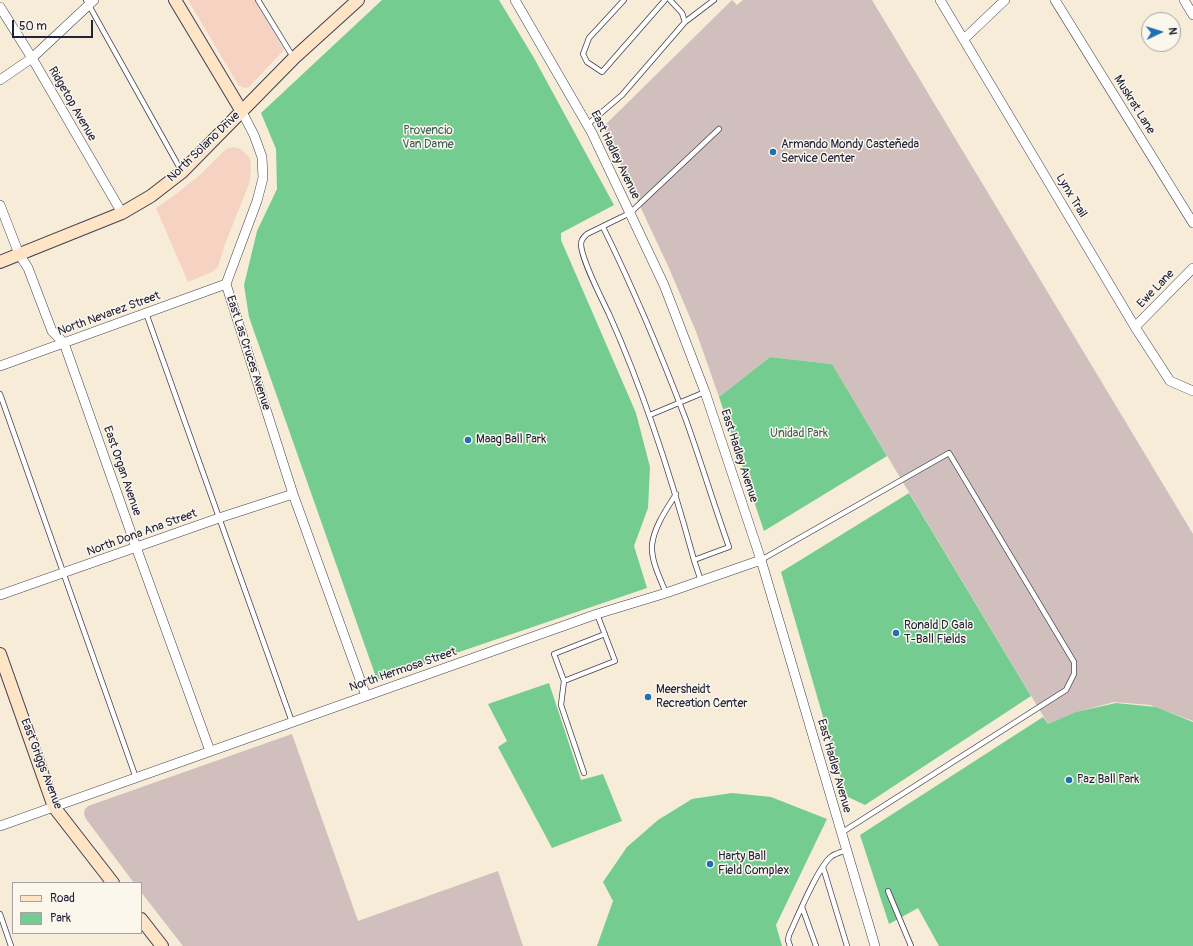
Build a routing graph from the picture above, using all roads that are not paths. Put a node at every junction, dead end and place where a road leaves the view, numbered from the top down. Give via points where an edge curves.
1 (175, 0) edge
2 (258, 0) edge
3 (515, 0) edge
4 (624, 0) edge
5 (665, 0) edge
6 (670, 0) edge
7 (714, 0) edge
8 (940, 0) edge
9 (1005, 0) edge
10 (1055, 0) edge
11 (1184, 0) edge
12 (89, 2) edge
13 (352, 2) edge
14 (707, 2) edge
15 (0, 7) edge
16 (1193, 15) edge
17 (685, 22) junction
18 (964, 39) junction
19 (32, 58) junction
20 (294, 58) junction
21 (0, 80) edge
22 (241, 110) junction
23 (587, 125) junction
24 (719, 129) dead end
25 (182, 172) junction
26 (0, 205) edge
27 (122, 213) junction
28 (630, 213) junction
29 (1193, 222) edge
30 (603, 227) junction
31 (19, 254) junction
32 (0, 262) edge
33 (1193, 268) edge
34 (226, 284) junction
35 (146, 313) junction
36 (1136, 327) junction
37 (64, 343) junction
38 (0, 366) edge
39 (1193, 391) edge
40 (705, 392) junction
41 (0, 394) edge
42 (679, 403) junction
43 (650, 415) junction
44 (293, 494) junction
45 (676, 494) junction
46 (219, 518) junction
47 (136, 547) junction
48 (694, 560) junction
49 (761, 560) junction
50 (63, 574) junction
51 (701, 581) junction
52 (666, 593) junction
53 (0, 595) edge
54 (597, 614) junction
55 (605, 634) junction
56 (0, 654) edge
57 (564, 681) junction
58 (366, 696) junction
59 (292, 722) junction
60 (210, 752) junction
61 (584, 773) dead end
62 (136, 778) junction
63 (54, 807) junction
64 (0, 826) edge
65 (841, 833) junction
66 (846, 850) junction
67 (823, 867) junction
68 (112, 882) edge
69 (888, 891) dead end
70 (802, 907) junction
71 (0, 914) edge
72 (142, 920) edge
73 (11, 946) edge
74 (162, 946) edge
75 (790, 946) edge
76 (816, 946) edge
77 (847, 946) edge
78 (875, 946) edge
79 (911, 946) edge

1 - 22 main road, East Las Cruces Avenue
2 - 20 lane
3 - 23 street, East Hadley Avenue
4 - 5 lane via 589,38 583,54 587,62 602,72
6 - 17 lane via 682,13
7 - 14 lane
8 - 18 street, Lynx Trail
9 - 18 street
10 - 29 street, Muskrat Lane
11 - 16 street
12 - 19 street
12 - 25 lane
13 - 20 main road, North Solano Drive
14 - 17 lane
15 - 19 street, Ridgetop Avenue
17 - 23 lane via 622,95
18 - 36 street, Lynx Trail
19 - 21 street
19 - 27 street, Ridgetop Avenue
20 - 22 main road, North Solano Drive
22 - 25 main road, North Solano Drive
22 - 34 street, East Las Cruces Avenue via 262,157 263,178
23 - 28 street, East Hadley Avenue
24 - 28 lane
25 - 27 main road, North Solano Drive via 151,196
26 - 31 street, East Organ Avenue
27 - 31 main road, North Solano Drive
28 - 30 lane
28 - 40 street, East Hadley Avenue via 664,285
30 - 42 lane
30 - 43 lane via 583,238 582,252
31 - 32 main road, North Solano Drive
31 - 37 street, East Organ Avenue via 28,268 52,331
33 - 36 street, Ewe Lane
34 - 35 street, North Nevarez Street
34 - 44 street, East Las Cruces Avenue
35 - 37 street, North Nevarez Street
35 - 46 lane
36 - 39 street, Lynx Trail via 1170,381
37 - 38 street, North Nevarez Street
37 - 47 street, East Organ Avenue
40 - 42 lane
40 - 49 street, East Hadley Avenue
41 - 50 lane
42 - 43 lane
42 - 48 lane via 729,547
43 - 45 lane
44 - 46 street, North Dona Ana Street
44 - 58 street, East Las Cruces Avenue
45 - 48 lane
45 - 52 lane via 661,519 652,545 653,557
46 - 47 street, North Dona Ana Street
46 - 59 lane
47 - 50 street, North Dona Ana Street
47 - 60 street, East Organ Avenue
48 - 51 lane
49 - 51 street, North Hermosa Street
49 - 65 street, East Hadley Avenue
49 - 65 lane via 950,453 1074,662 1074,674 1066,690
50 - 53 street, North Dona Ana Street
50 - 62 lane
51 - 52 street, North Hermosa Street
52 - 54 street, North Hermosa Street
54 - 55 lane
54 - 58 street, North Hermosa Street
55 - 57 lane via 554,654
55 - 57 lane via 615,662
56 - 63 main road, East Griggs Avenue
57 - 61 lane via 561,705
58 - 59 street, North Hermosa Street
59 - 60 street, North Hermosa Street
60 - 62 street, North Hermosa Street
62 - 63 street, North Hermosa Street
63 - 64 street, North Hermosa Street
63 - 68 main road, East Griggs Avenue
65 - 66 street, East Hadley Avenue
66 - 67 lane via 831,856
66 - 78 street, East Hadley Avenue
67 - 70 lane
67 - 77 lane
69 - 79 lane
70 - 75 lane via 789,934
70 - 76 lane
71 - 73 lane
72 - 74 main road

